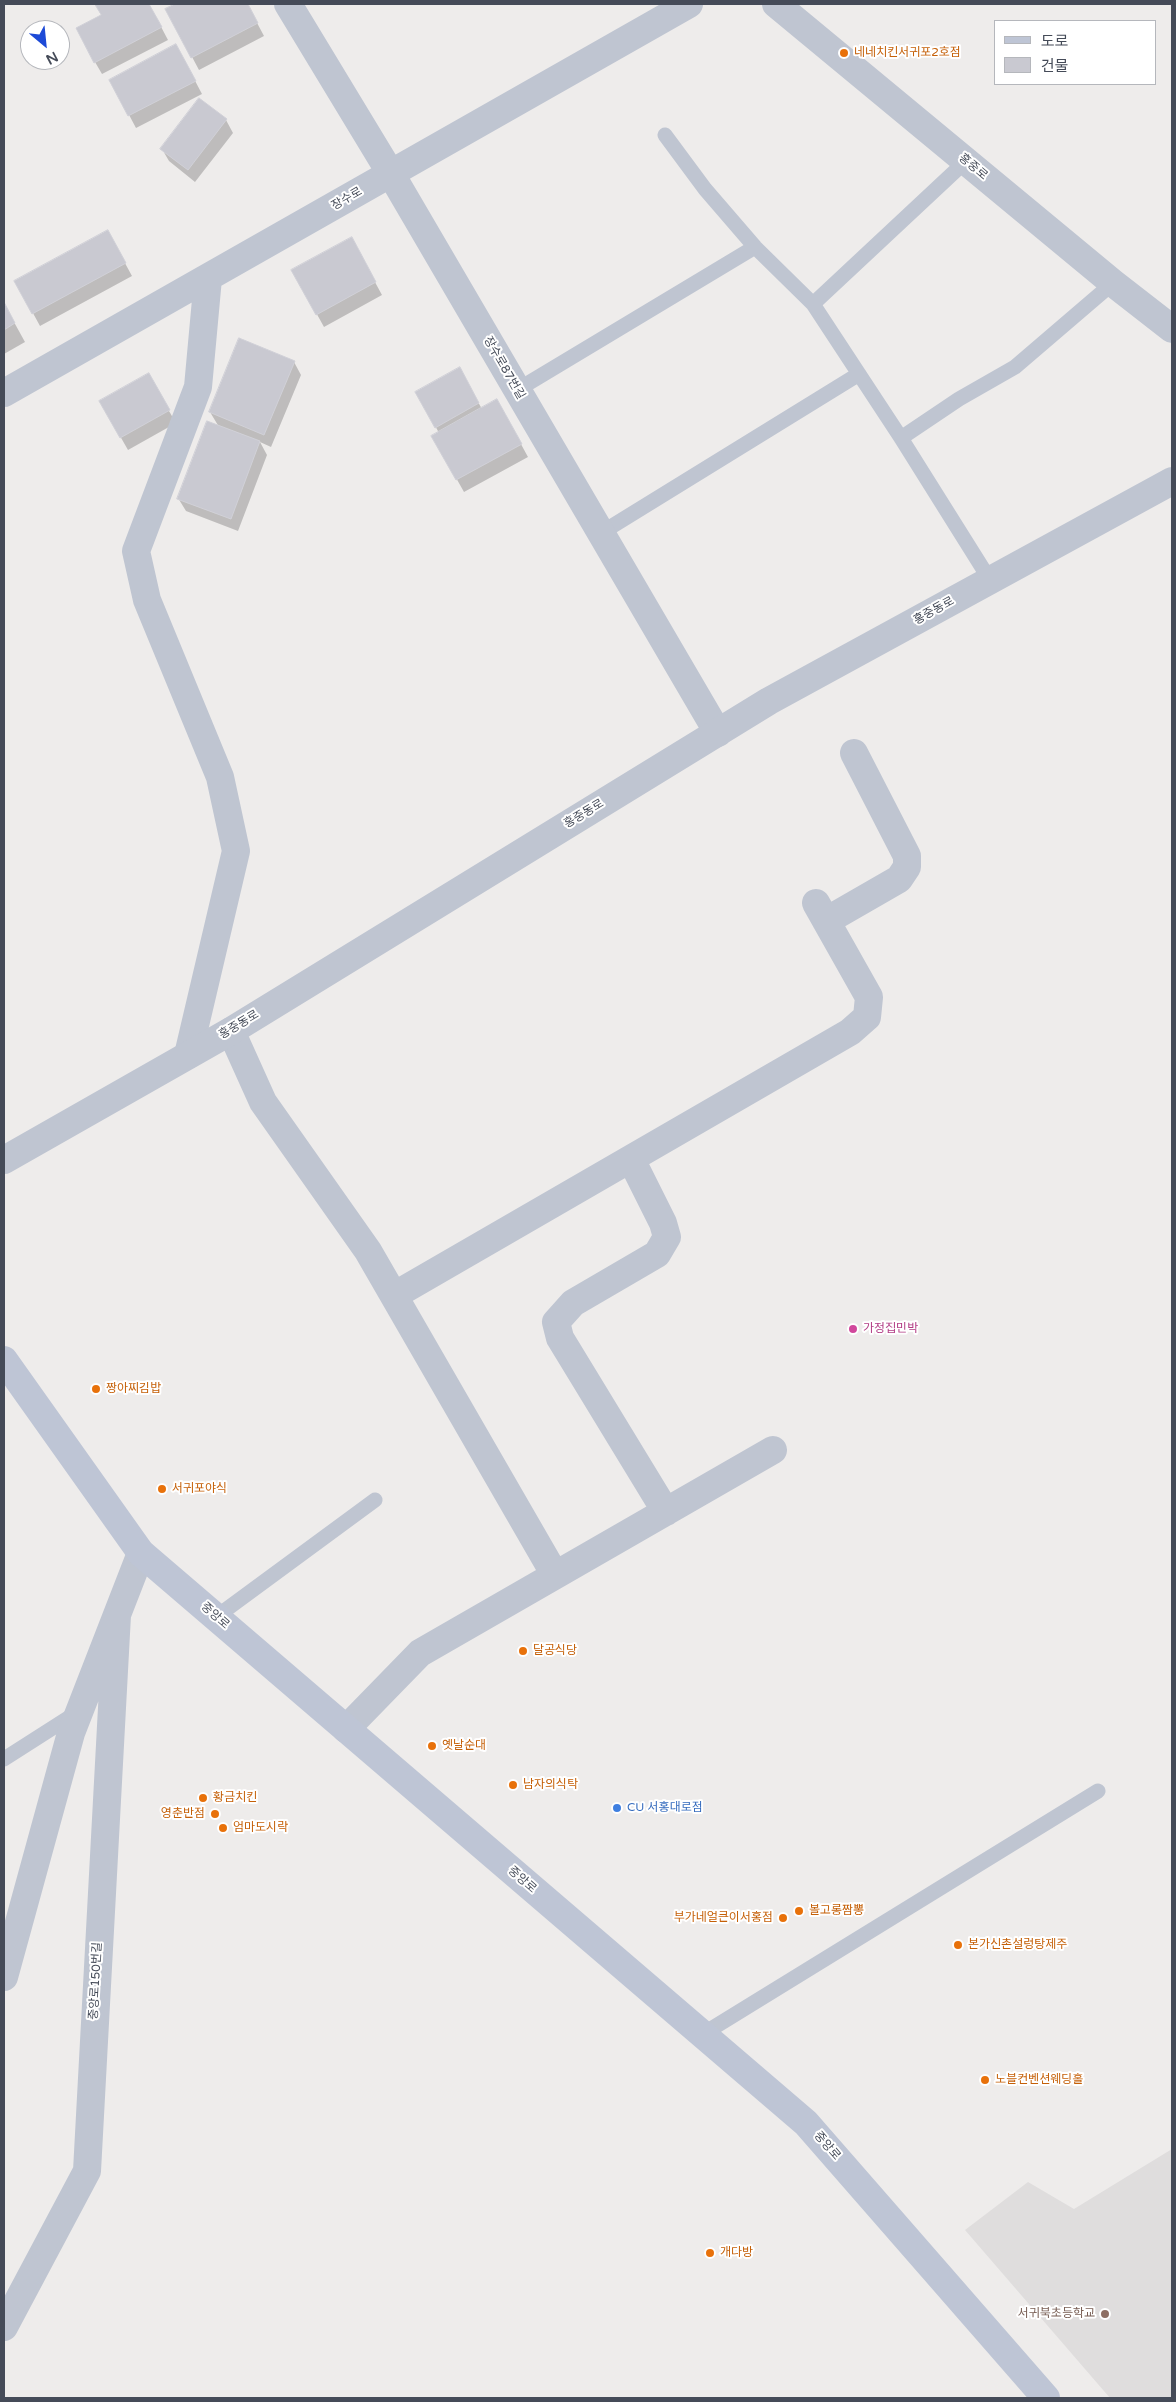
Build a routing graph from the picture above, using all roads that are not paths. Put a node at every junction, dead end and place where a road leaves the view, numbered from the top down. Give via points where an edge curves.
1 (288, 4) edge
2 (688, 4) edge
3 (776, 4) edge
4 (665, 135) dead end
5 (966, 161) junction
6 (391, 174) junction
7 (754, 247) junction
8 (208, 278) junction
9 (1113, 283) junction
10 (813, 304) junction
11 (1172, 329) edge
12 (859, 374) junction
13 (517, 390) junction
14 (4, 393) edge
15 (901, 438) junction
16 (1172, 481) edge
17 (602, 533) junction
18 (990, 580) junction
19 (718, 733) junction
20 (854, 753) dead end
21 (231, 1031) junction
22 (188, 1055) junction
23 (631, 1159) junction
24 (4, 1160) edge
25 (395, 1295) junction
26 (4, 1360) edge
27 (773, 1450) dead end
28 (375, 1500) dead end
29 (666, 1512) junction
30 (141, 1553) junction
31 (555, 1576) junction
32 (117, 1615) junction
33 (216, 1617) junction
34 (80, 1711) junction
35 (346, 1730) junction
36 (4, 1759) edge
37 (1098, 1792) dead end
38 (4, 1978) edge
39 (703, 2034) junction
40 (4, 2327) edge
41 (1046, 2398) edge

1 - 6 street, 장수로87번길
2 - 6 street, 장수로
3 - 5 street, 홍중로
4 - 7 lane
5 - 9 street, 홍중로
5 - 10 lane
6 - 8 street, 장수로
6 - 13 street, 장수로87번길
7 - 10 lane
7 - 13 lane
8 - 14 street, 장수로
8 - 22 street via 198,387 136,551 147,600 220,777 236,851
9 - 11 street, 홍중로
9 - 15 lane via 1015,367
10 - 12 lane
12 - 15 lane
12 - 17 lane
13 - 17 street, 장수로87번길
15 - 18 lane
16 - 18 street, 홍중동로
17 - 19 street, 장수로87번길
18 - 19 street, 홍중동로
19 - 21 street, 홍중동로
20 - 23 street via 907,856 907,867 899,879 821,912 869,997 867,1017 850,1032
21 - 22 street, 홍중동로
21 - 25 street via 263,1102 368,1251
22 - 24 street, 홍중동로
23 - 25 street
23 - 29 street via 664,1223 667,1237 657,1254 573,1303 556,1322 560,1338
25 - 31 street
26 - 30 main road, 중앙로
27 - 29 street
28 - 33 lane
29 - 31 street
30 - 32 street
30 - 33 main road, 중앙로
31 - 35 street via 420,1653
32 - 34 street
32 - 40 street, 중앙로150번길 via 87,2171
33 - 35 main road, 중앙로
34 - 36 lane
34 - 38 street via 71,1733
35 - 39 main road, 중앙로
37 - 39 lane
39 - 41 main road, 중앙로 via 806,2123

